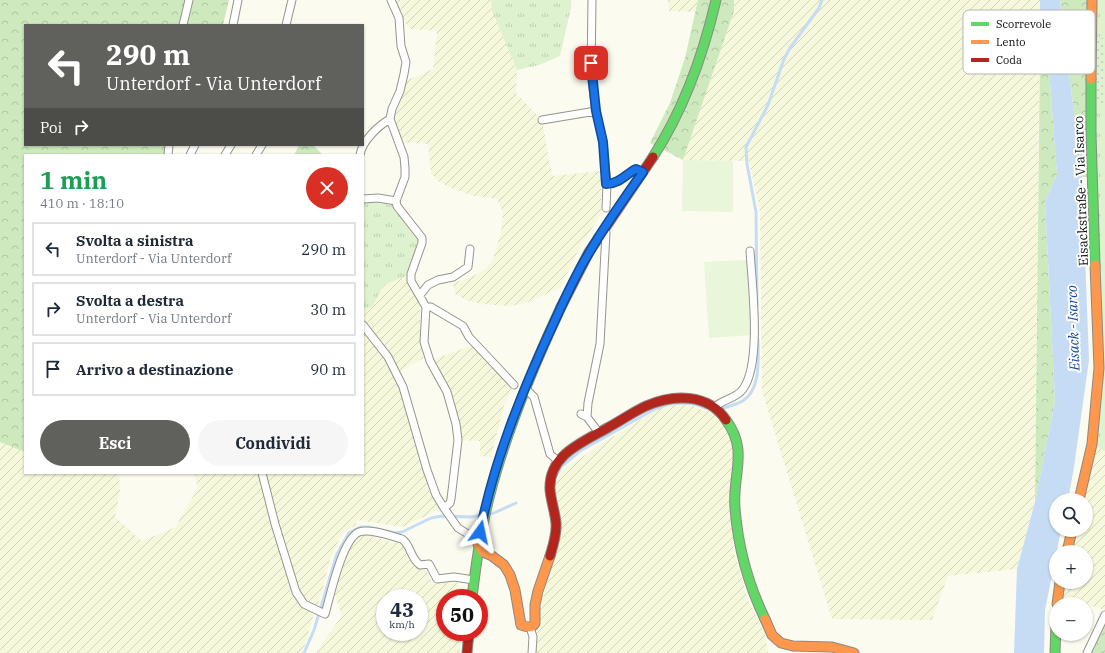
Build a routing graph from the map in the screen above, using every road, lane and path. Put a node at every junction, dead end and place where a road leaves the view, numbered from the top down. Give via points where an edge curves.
1 (189, 0) edge
2 (238, 0) edge
3 (292, 0) edge
4 (391, 0) edge
5 (592, 0) edge
6 (716, 0) edge
7 (183, 24) edge
8 (233, 24) edge
9 (286, 24) edge
10 (1092, 74) edge
11 (596, 111) junction
12 (390, 119) junction
13 (542, 120) dead end
14 (364, 145) edge
15 (643, 172) junction
16 (606, 184) junction
17 (364, 200) edge
18 (396, 201) junction
19 (606, 208) dead end
20 (606, 233) dead end
21 (470, 248) dead end
22 (750, 251) dead end
23 (420, 295) junction
24 (426, 307) junction
25 (364, 326) edge
26 (514, 385) dead end
27 (530, 392) dead end
28 (715, 407) junction
29 (599, 433) junction
30 (559, 462) junction
31 (262, 474) edge
32 (1081, 493) edge
33 (444, 508) junction
34 (478, 544) junction
35 (474, 580) junction
36 (473, 589) edge
37 (1105, 615) edge
38 (530, 627) junction
39 (469, 641) edge
40 (1056, 641) edge
41 (467, 653) edge
42 (532, 653) edge
43 (854, 653) edge
44 (1056, 653) edge
45 (1087, 653) edge

1 - 7 street
2 - 8 street
3 - 9 street
4 - 12 street via 399,18 401,46 406,62
5 - 11 street via 591,74
6 - 15 street via 700,58 684,102
10 - 32 street, Eisackstraße - Via Isarco via 1092,170 1100,368 1092,444
11 - 13 street
11 - 16 street via 603,142
12 - 14 street via 379,126
12 - 18 street via 406,168
15 - 16 street via 636,169 613,184
15 - 34 street via 588,254 527,381 502,448
16 - 19 street
17 - 18 street via 378,198
18 - 23 street via 397,206 422,238 411,274 411,281
20 - 29 street via 600,344 584,415
21 - 23 street via 468,267 453,277 428,285
22 - 28 street via 754,340 750,373 744,389 739,394 720,402
23 - 24 street
24 - 26 street via 431,307 463,326 469,337
24 - 33 street via 424,342 430,361 447,392 458,440 451,499
25 - 33 street via 388,356 403,387 427,470
27 - 30 street via 534,397 550,454
28 - 29 street via 703,400 686,396 670,397 655,402
28 - 43 street via 733,430 738,446 735,504 738,538 756,601 770,632 785,644 825,646
29 - 30 street via 582,441
30 - 38 street via 553,470 550,488 556,526 554,540 538,590 535,604 536,619
31 - 35 street via 296,592 304,604 315,610 325,614 347,545 359,532 368,531 402,539 406,542 414,561 420,565 429,564 437,579 454,577
33 - 34 street via 458,528 473,537
34 - 35 street
34 - 38 street via 483,552 504,565 515,590 521,624
35 - 36 street
37 - 45 street
38 - 42 street via 533,637
39 - 41 street
40 - 44 street

